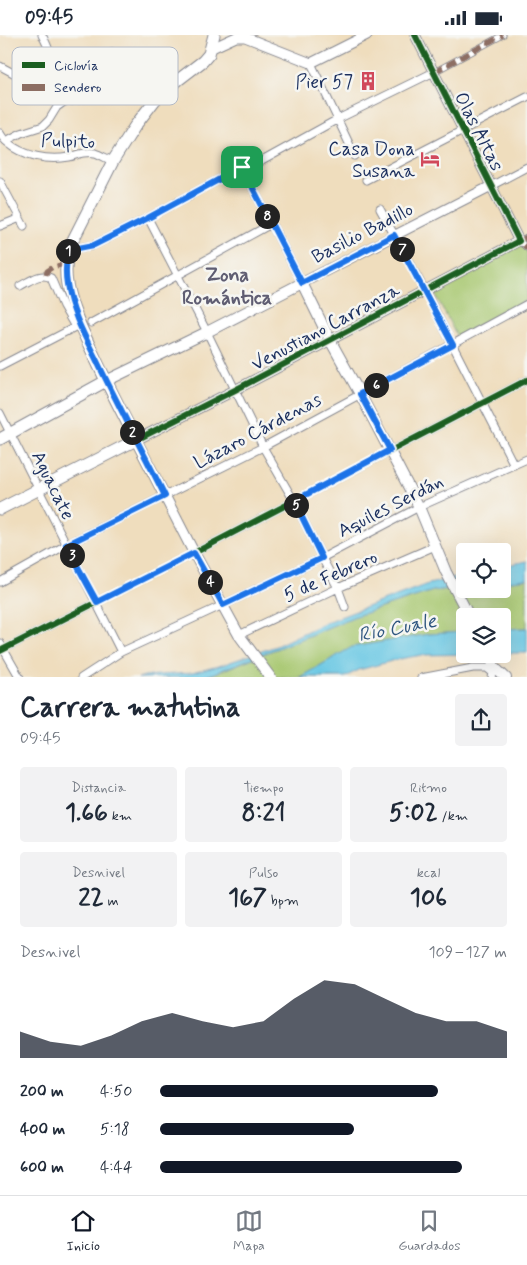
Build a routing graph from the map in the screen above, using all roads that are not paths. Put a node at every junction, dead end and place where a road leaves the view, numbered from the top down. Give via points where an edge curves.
1 (42, 35) edge
2 (214, 35) edge
3 (367, 35) edge
4 (415, 35) edge
5 (503, 35) edge
6 (238, 36) edge
7 (48, 47) edge
8 (210, 49) junction
9 (311, 63) junction
10 (0, 66) edge
11 (12, 72) edge
12 (434, 72) junction
13 (178, 80) edge
14 (527, 97) edge
15 (59, 105) edge
16 (150, 105) edge
17 (338, 119) junction
18 (463, 130) junction
19 (0, 133) edge
20 (6, 141) junction
21 (355, 156) dead end
22 (113, 161) junction
23 (262, 161) dead end
24 (527, 167) edge
25 (366, 180) dead end
26 (0, 181) edge
27 (491, 186) junction
28 (380, 209) dead end
29 (20, 218) junction
30 (148, 218) junction
31 (271, 223) junction
32 (0, 226) edge
33 (24, 226) dead end
34 (394, 235) junction
35 (523, 239) edge
36 (527, 248) edge
37 (68, 250) junction
38 (177, 275) junction
39 (302, 283) junction
40 (20, 286) dead end
41 (425, 291) junction
42 (527, 304) edge
43 (82, 325) junction
44 (207, 332) junction
45 (330, 340) junction
46 (453, 345) junction
47 (0, 366) edge
48 (527, 380) edge
49 (106, 381) junction
50 (235, 390) junction
51 (360, 394) junction
52 (483, 403) junction
53 (0, 413) edge
54 (11, 434) junction
55 (0, 439) edge
56 (136, 440) junction
57 (263, 447) junction
58 (390, 450) junction
59 (527, 459) edge
60 (514, 465) junction
61 (38, 490) junction
62 (165, 496) junction
63 (294, 501) junction
64 (418, 507) junction
65 (0, 509) edge
66 (66, 545) junction
67 (435, 546) junction
68 (194, 553) junction
69 (322, 558) junction
70 (0, 582) edge
71 (338, 588) junction
72 (97, 602) junction
73 (223, 605) junction
74 (346, 607) dead end
75 (465, 608) edge
76 (243, 641) junction
77 (1, 648) edge
78 (121, 652) junction
79 (494, 673) edge
80 (445, 675) edge
81 (20, 677) edge
82 (81, 677) edge
83 (271, 677) edge
84 (421, 677) edge
85 (506, 677) edge

1 - 7 street
2 - 8 main road
3 - 9 street
4 - 12 street, Olas Altas
5 - 12 street
6 - 8 street
6 - 9 street
8 - 13 main road via 203,61
9 - 17 street
10 - 11 street
12 - 17 street
12 - 18 street, Olas Altas
14 - 18 street
15 - 20 street via 43,126
16 - 22 main road
17 - 21 street
17 - 23 street
18 - 25 street
18 - 27 street, Olas Altas
19 - 20 street, Pulpito
20 - 22 street, Pulpito via 21,151 43,158 96,153
22 - 37 main road
24 - 27 street, Basilio Badillo
26 - 29 street
27 - 34 street, Basilio Badillo
27 - 35 street, Olas Altas
28 - 34 street
29 - 32 street
29 - 33 street
30 - 31 street via 242,167
30 - 37 street via 94,245
30 - 38 street
31 - 38 street
31 - 39 street
34 - 39 street, Basilio Badillo
34 - 41 street
35 - 36 street
35 - 41 street, Venustiano Carranza
37 - 43 main road via 66,282 70,301
38 - 43 street
38 - 44 street
39 - 44 main road, Basilio Badillo
39 - 45 main road
40 - 43 street via 39,276 51,278 63,307
41 - 45 street, Venustiano Carranza
41 - 46 street
42 - 46 street, Lázaro Cárdenas
43 - 47 street
43 - 49 main road
44 - 49 main road, Basilio Badillo
44 - 50 street
45 - 50 street, Venustiano Carranza
45 - 51 main road
46 - 51 street, Lázaro Cárdenas
46 - 52 street
48 - 52 street
49 - 54 main road, Basilio Badillo
49 - 56 main road
50 - 56 street, Venustiano Carranza
50 - 57 street
51 - 57 street, Lázaro Cárdenas
51 - 58 main road
52 - 58 street
52 - 60 street
53 - 54 street, Aguacate
54 - 55 main road, Basilio Badillo
54 - 61 street, Aguacate
56 - 61 main road, Venustiano Carranza
56 - 62 main road
57 - 62 street, Lázaro Cárdenas
57 - 63 street
58 - 63 street
58 - 64 main road
59 - 60 street, Aquiles Serdán
60 - 64 street, Aquiles Serdán
61 - 65 main road, Venustiano Carranza
61 - 66 street, Aguacate
62 - 66 street, Lázaro Cárdenas
62 - 68 main road
63 - 68 street
63 - 69 street
64 - 67 main road
64 - 69 street, Aquiles Serdán
66 - 70 street, Lázaro Cárdenas
66 - 72 street, Aguacate
67 - 71 street, 5 de Febrero
67 - 75 main road
68 - 72 street
68 - 73 main road
69 - 71 street
69 - 73 street, Aquiles Serdán
71 - 74 street
71 - 76 street, 5 de Febrero
72 - 77 street
72 - 78 street, Aguacate
73 - 76 main road
73 - 78 street, Aquiles Serdán
76 - 83 main road
77 - 81 street
78 - 82 street, Aquiles Serdán
79 - 80 street via 487,668
79 - 85 main road
80 - 84 street

